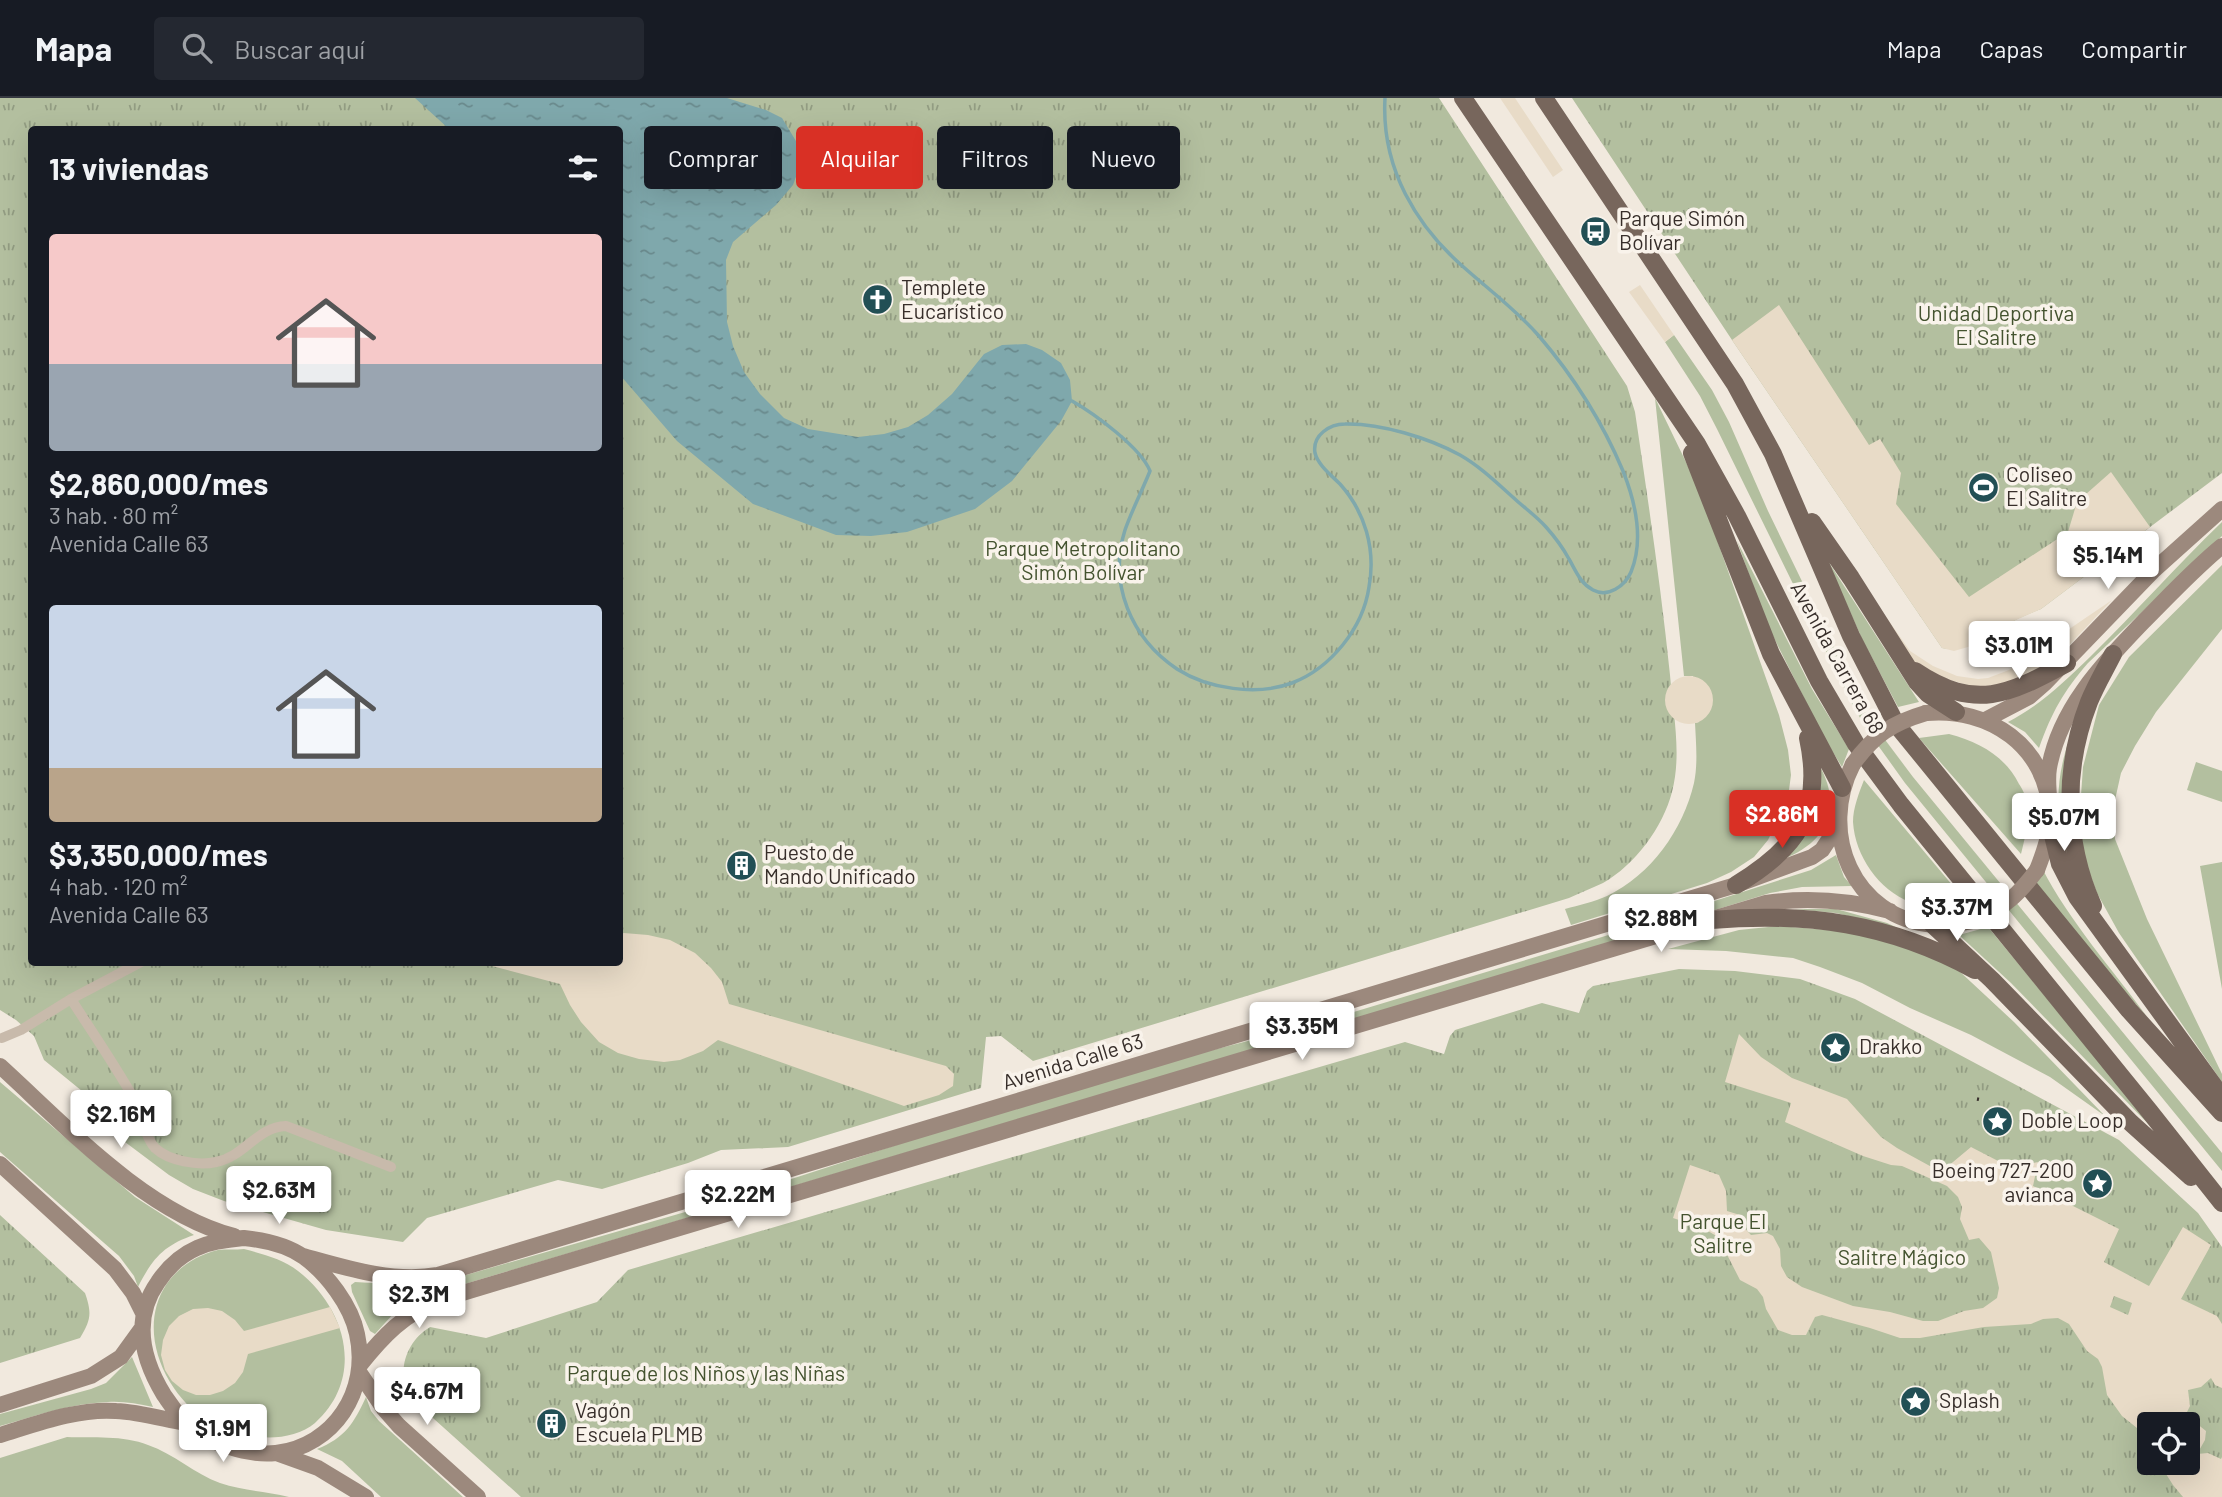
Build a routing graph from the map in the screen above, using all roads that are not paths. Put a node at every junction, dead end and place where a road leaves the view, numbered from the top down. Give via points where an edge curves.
1 (1464, 98) edge
2 (1544, 98) edge
3 (1676, 412) junction
4 (1791, 494) junction
5 (2222, 509) edge
6 (2222, 546) edge
7 (2113, 653) junction
8 (1902, 660) junction
9 (2067, 663) junction
10 (1956, 712) junction
11 (1804, 717) junction
12 (1985, 720) junction
13 (1842, 788) junction
14 (2049, 801) junction
15 (2050, 823) junction
16 (1838, 826) junction
17 (1736, 885) junction
18 (1890, 911) junction
19 (1711, 919) junction
20 (1933, 925) junction
21 (2109, 941) junction
22 (133, 966) edge
23 (1992, 979) junction
24 (71, 999) junction
25 (2, 1038) dead end
26 (1219, 1040) junction
27 (1226, 1065) junction
28 (0, 1066) edge
29 (2222, 1097) edge
30 (2222, 1112) edge
31 (0, 1164) edge
32 (391, 1167) dead end
33 (2222, 1204) edge
34 (244, 1238) junction
35 (303, 1256) junction
36 (142, 1321) junction
37 (360, 1368) junction
38 (0, 1405) edge
39 (185, 1423) junction
40 (0, 1434) edge
41 (276, 1453) junction
42 (366, 1497) edge
43 (478, 1497) edge

1 - 3 main road, Avenida Carrera 68
2 - 4 main road, Avenida Carrera 68 via 1735,384
3 - 11 main road via 1772,654
3 - 33 main road, Avenida Carrera 68 via 1717,479 1819,681 1856,744 1900,805
4 - 8 main road
4 - 30 main road, Avenida Carrera 68 via 1851,636 1896,724 2129,1010
5 - 9 main road via 2154,570
6 - 7 main road
7 - 14 main road via 2062,724 2049,771
7 - 21 main road via 2083,721 2071,771 2070,801 2079,872
8 - 9 main road via 1944,687 1990,696 2026,685
8 - 10 main road via 1928,694
9 - 12 main road via 2029,697
10 - 12 main road
10 - 13 main road, bridge via 1926,713 1884,730 1853,764
11 - 13 main road
11 - 17 main road via 1813,776 1803,821 1786,849
12 - 14 main road via 2008,733 2027,752
13 - 16 main road
14 - 15 main road
15 - 20 main road, bridge via 2037,870 2021,892 2001,909 1977,920
15 - 21 main road via 2067,881
16 - 17 main road, Avenida Calle 63 via 1812,857
16 - 18 main road via 1854,875
17 - 26 main road, Avenida Calle 63
18 - 19 main road via 1843,901 1787,900
18 - 20 main road
19 - 23 main road via 1785,916 1860,926 1931,948
19 - 27 main road
20 - 23 main road
21 - 29 main road
22 - 24 street
23 - 33 main road via 2131,1123
24 - 25 street
24 - 32 street via 134,1098 153,1145 164,1153 189,1162 217,1162 237,1155 268,1129 286,1126
26 - 27 main road
26 - 35 main road, Avenida Calle 63 via 439,1275 373,1273
27 - 37 main road via 439,1300 396,1325
28 - 34 main road via 119,1173 181,1214
31 - 36 main road via 115,1269 133,1293
34 - 35 main road
34 - 36 main road via 217,1241 179,1258 155,1286
35 - 37 main road via 331,1284 348,1312 357,1332
36 - 38 main road via 121,1357 91,1376
36 - 39 main road via 142,1344 152,1373
37 - 41 main road via 347,1408 335,1425 304,1446
37 - 43 main road via 399,1426
39 - 40 main road via 97,1411
39 - 41 main road via 230,1447
41 - 42 main road via 318,1468

